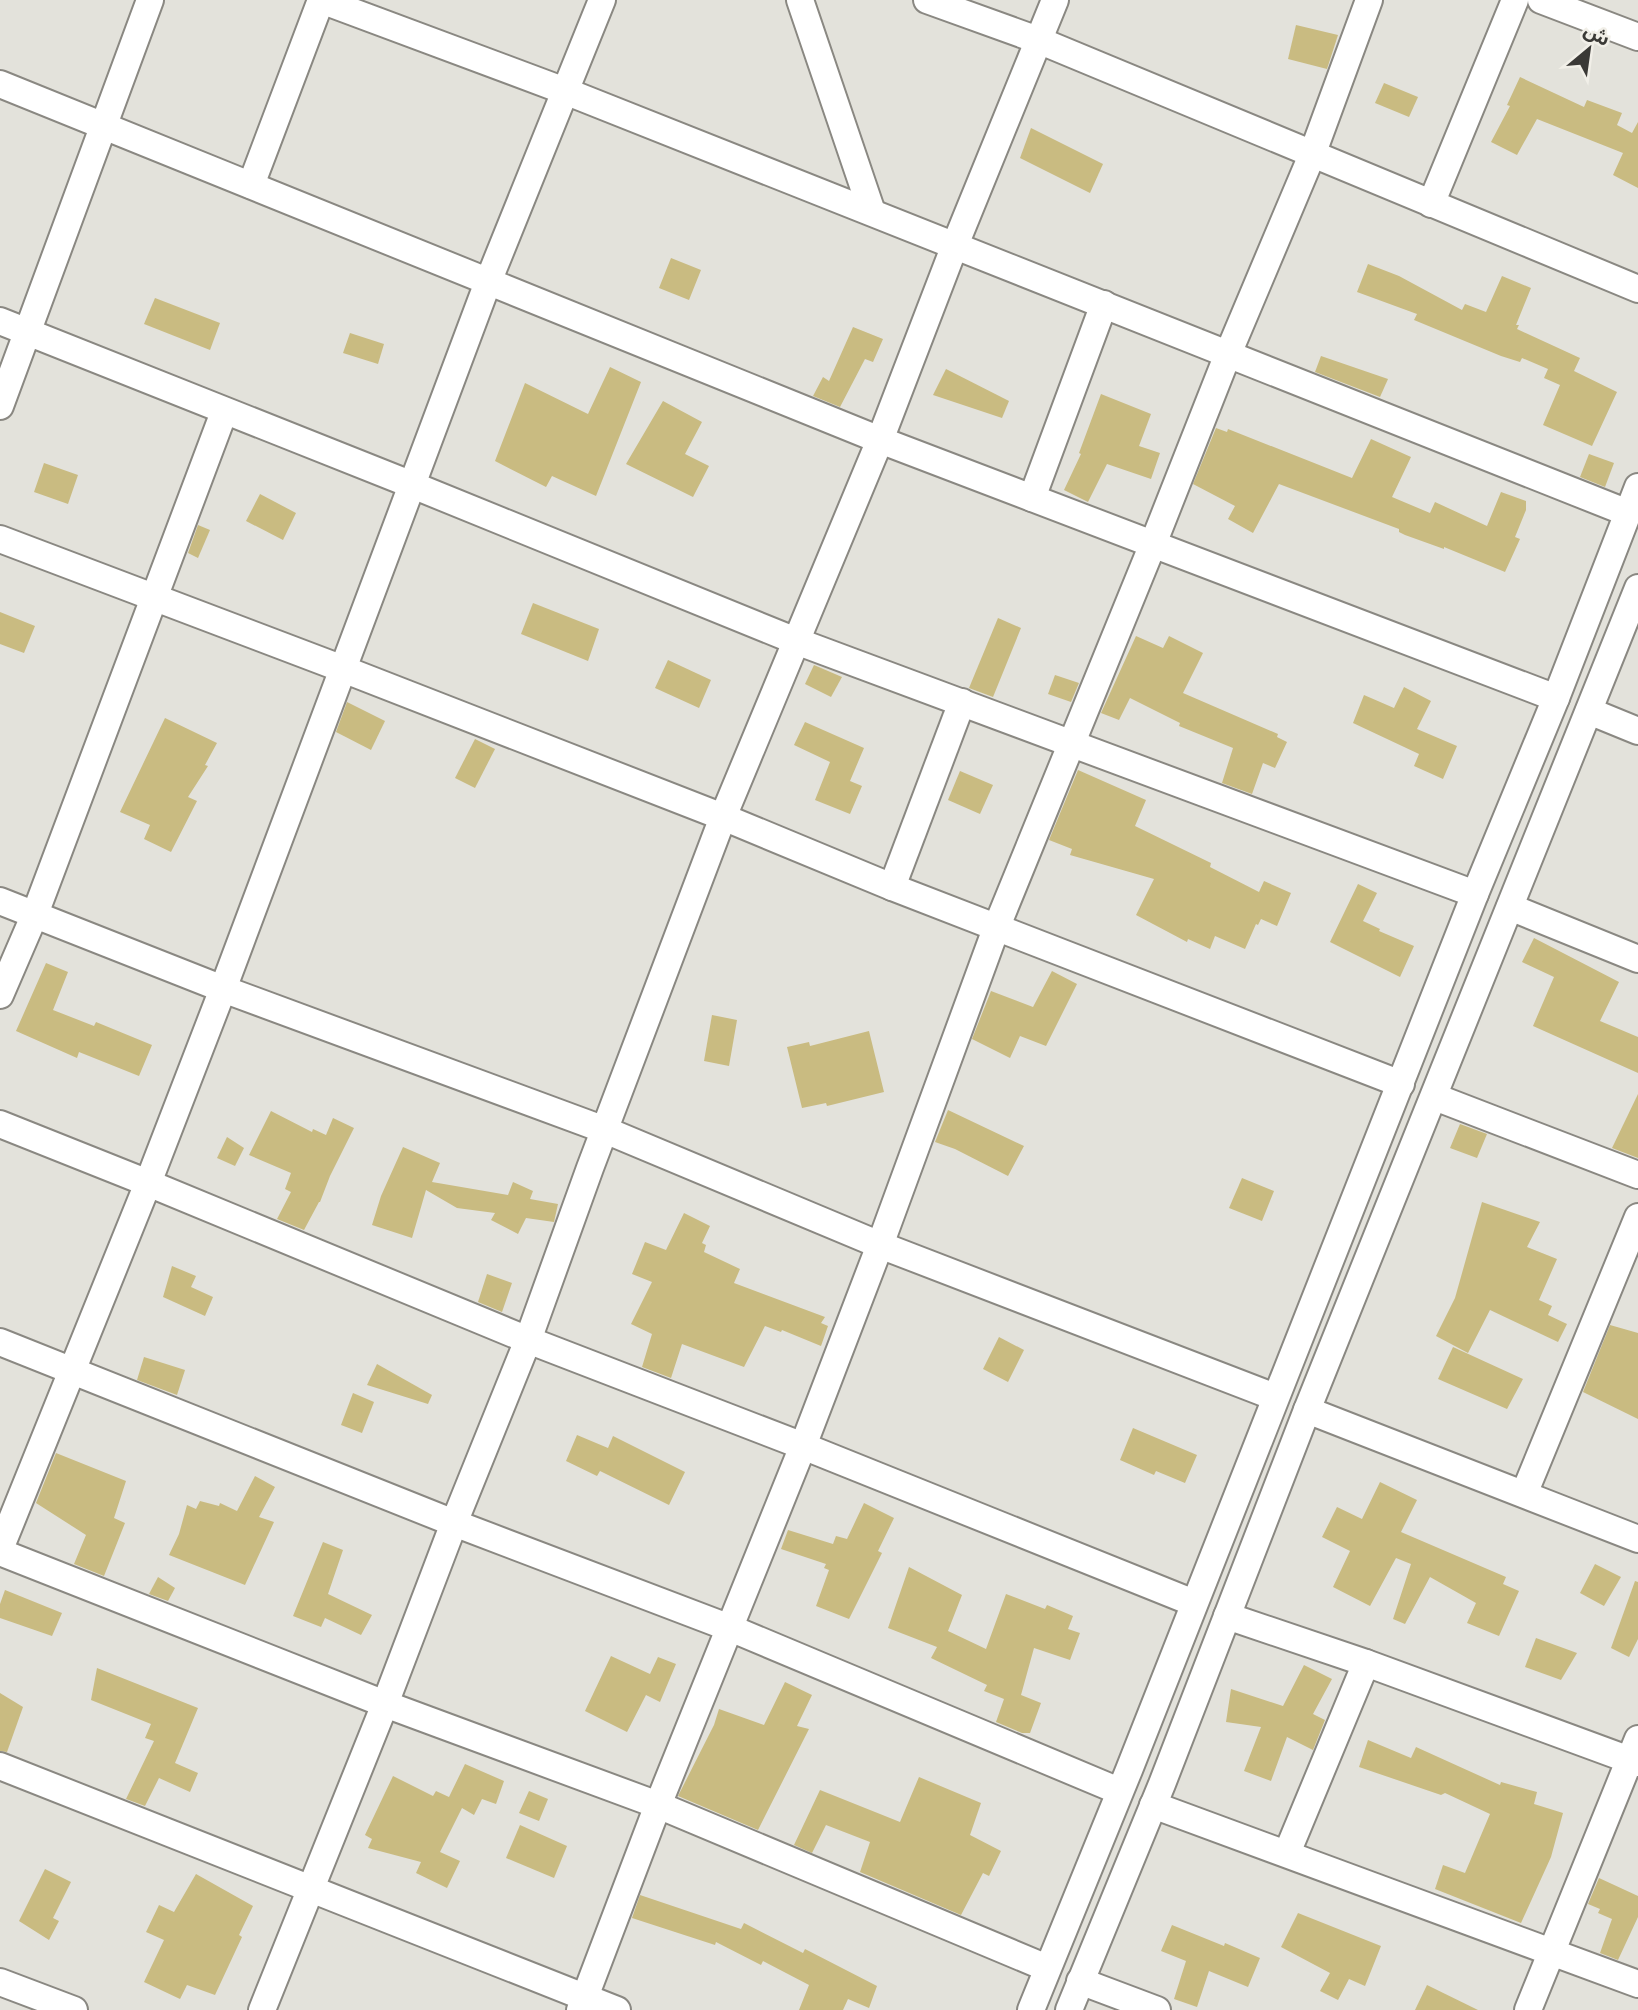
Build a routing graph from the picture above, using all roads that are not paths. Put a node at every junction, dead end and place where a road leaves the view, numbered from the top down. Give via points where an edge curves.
1 (150, 0) edge
2 (321, 0) edge
3 (602, 0) edge
4 (800, 0) edge
5 (927, 0) edge
6 (1055, 0) edge
7 (1369, 0) edge
8 (1515, 0) edge
9 (1541, 0) edge
10 (1638, 37) edge
11 (1038, 40) junction
12 (0, 84) edge
13 (565, 92) junction
14 (104, 125) junction
15 (1312, 155) junction
16 (251, 185) junction
17 (1431, 204) junction
18 (872, 212) junction
19 (956, 245) junction
20 (488, 282) junction
21 (1638, 289) edge
22 (1104, 304) junction
23 (0, 321) edge
24 (26, 332) junction
25 (1227, 354) junction
26 (0, 406) edge
27 (224, 412) junction
28 (880, 440) junction
29 (411, 484) junction
30 (1638, 487) edge
31 (1032, 498) junction
32 (1628, 513) junction
33 (0, 539) edge
34 (1153, 544) junction
35 (1638, 588) edge
36 (153, 596) junction
37 (796, 641) junction
38 (344, 668) junction
39 (1556, 698) junction
40 (962, 702) junction
41 (1589, 711) junction
42 (1638, 731) edge
43 (1073, 743) junction
44 (723, 817) junction
45 (892, 887) junction
46 (1475, 894) junction
47 (0, 901) edge
48 (1510, 907) junction
49 (35, 914) junction
50 (997, 926) junction
51 (1638, 959) edge
52 (223, 989) junction
53 (0, 995) edge
54 (1401, 1084) junction
55 (1435, 1097) junction
56 (0, 1124) edge
57 (605, 1130) junction
58 (1638, 1175) edge
59 (149, 1183) junction
60 (1638, 1217) edge
61 (880, 1245) junction
62 (528, 1340) junction
63 (0, 1342) edge
64 (73, 1370) junction
65 (1275, 1397) junction
66 (1307, 1410) junction
67 (803, 1446) junction
68 (1524, 1494) junction
69 (454, 1522) junction
70 (1638, 1539) edge
71 (0, 1550) edge
72 (1194, 1603) junction
73 (1227, 1616) junction
74 (730, 1628) junction
75 (1366, 1663) junction
76 (385, 1704) junction
77 (1635, 1754) edge
78 (0, 1766) edge
79 (1119, 1791) junction
80 (658, 1805) junction
81 (1153, 1805) junction
82 (1287, 1853) junction
83 (311, 1890) junction
84 (1552, 1951) junction
85 (1047, 1968) junction
86 (1080, 1980) junction
87 (0, 1982) edge
88 (1638, 1984) edge
89 (24, 2001) edge
90 (583, 2004) edge
91 (74, 2010) edge
92 (262, 2010) edge
93 (617, 2010) edge
94 (1031, 2010) edge
95 (1069, 2010) edge
96 (1157, 2010) edge
97 (1528, 2010) edge

1 - 14 street
2 - 13 street
2 - 16 street
3 - 13 street
4 - 18 street
5 - 11 street
6 - 11 street
7 - 15 street
8 - 17 street
9 - 10 street
11 - 15 street
11 - 19 street
12 - 14 street
13 - 18 street
13 - 20 street
14 - 16 street
14 - 24 street
15 - 17 street
15 - 25 street
16 - 20 street
17 - 21 street
18 - 19 street
19 - 22 street
19 - 28 street
20 - 28 street
20 - 29 street
22 - 25 street
22 - 31 street
23 - 24 street
24 - 26 street
24 - 27 street
25 - 32 street
25 - 34 street
27 - 29 street
27 - 36 street
28 - 31 street
28 - 37 street
29 - 37 street
29 - 38 street
30 - 32 street
31 - 34 street
32 - 39 street
33 - 36 street
34 - 39 street
34 - 43 street
35 - 41 street
36 - 38 street
36 - 49 street
37 - 40 street
37 - 44 street
38 - 44 street
38 - 52 street
39 - 46 street
40 - 43 street
40 - 45 street
41 - 42 street
41 - 48 street
43 - 46 street
43 - 50 street
44 - 45 street
44 - 57 street
45 - 50 street
46 - 54 street
47 - 49 street
48 - 51 street
48 - 55 street
49 - 52 street
49 - 53 street
50 - 54 street
50 - 61 street
52 - 57 street
52 - 59 street
54 - 65 street
55 - 58 street
55 - 66 street
56 - 59 street
57 - 61 street
57 - 62 street
59 - 62 street
59 - 64 street
60 - 68 street
61 - 65 street
61 - 67 street
62 - 67 street
62 - 69 street
63 - 64 street
64 - 69 street
64 - 71 street
65 - 72 street
66 - 68 street
66 - 73 street
67 - 72 street
67 - 74 street
68 - 70 street
69 - 74 street
69 - 76 street
71 - 76 street
72 - 79 street
73 - 75 street
73 - 81 street
74 - 79 street
74 - 80 street
75 - 77 street
75 - 82 street
76 - 80 street
76 - 83 street
77 - 84 street
78 - 83 street
79 - 85 street
80 - 85 street
80 - 90 street
81 - 82 street
81 - 86 street
82 - 84 street
83 - 90 street
83 - 92 street
84 - 88 street
84 - 97 street
85 - 94 street
86 - 95 street
86 - 96 street
87 - 89 street
89 - 91 street
90 - 93 street

